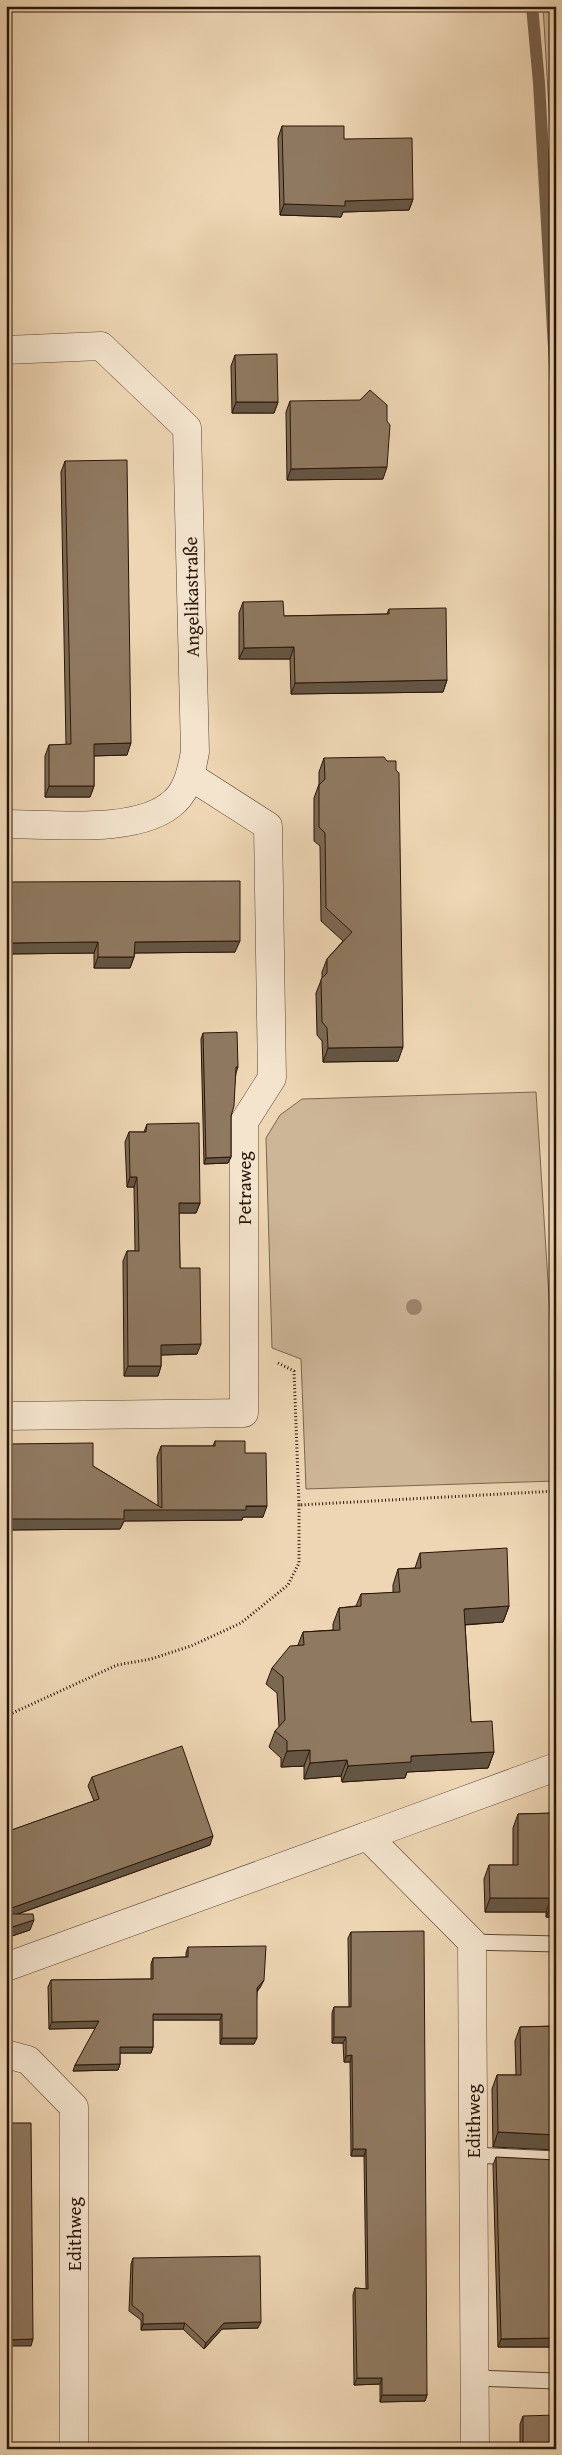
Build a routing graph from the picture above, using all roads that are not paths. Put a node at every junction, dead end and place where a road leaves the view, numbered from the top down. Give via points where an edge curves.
1 (6, 350) edge
2 (190, 776) junction
3 (6, 824) edge
4 (6, 1416) edge
5 (556, 1767) edge
6 (367, 1836) junction
7 (472, 1942) junction
8 (556, 1944) edge
9 (6, 1968) edge
10 (6, 2054) edge
11 (473, 2155) junction
12 (556, 2159) edge
13 (474, 2378) junction
14 (556, 2381) edge
15 (74, 2449) edge
16 (475, 2449) edge

1 - 2 street, Angelikastraße via 101,346 187,428 195,752
2 - 3 street, Angelikastraße via 176,800 161,812 137,820 96,824
2 - 4 street, Petraweg via 268,826 272,1078 244,1122 244,1413
5 - 6 street
6 - 7 street
6 - 9 street
7 - 8 lane
7 - 11 street, Edithweg
10 - 15 street, Edithweg via 28,2060 74,2107
11 - 12 lane
11 - 13 street, Edithweg
13 - 14 lane
13 - 16 street, Edithweg

